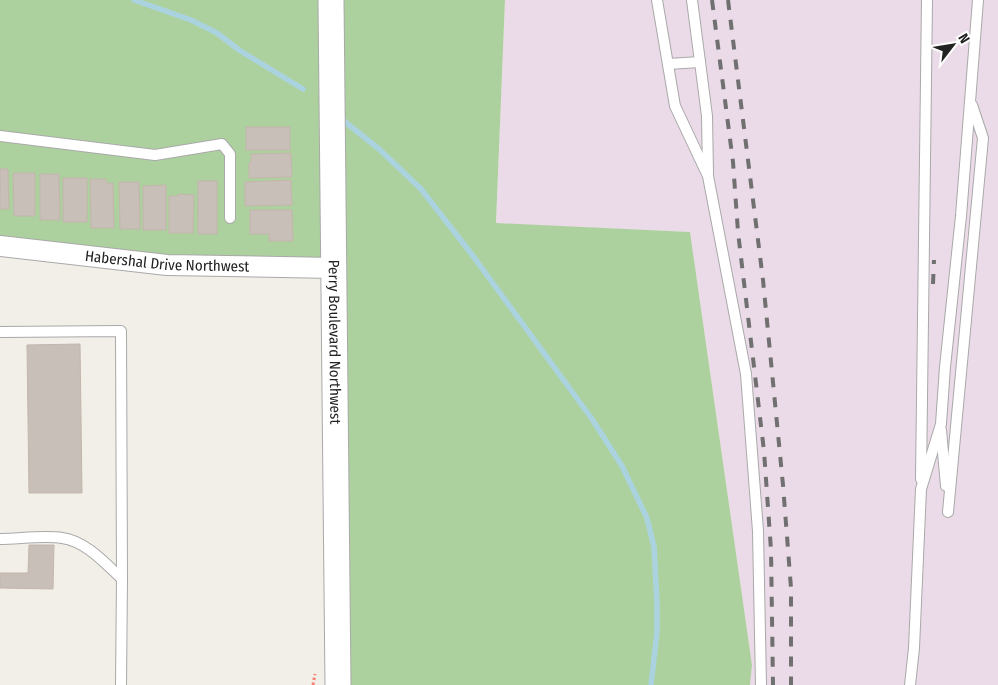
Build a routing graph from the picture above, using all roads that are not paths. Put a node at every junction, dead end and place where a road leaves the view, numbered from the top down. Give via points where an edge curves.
1 (331, 0) edge
2 (657, 0) edge
3 (692, 0) edge
4 (927, 0) edge
5 (978, 0) edge
6 (700, 62) junction
7 (668, 64) junction
8 (970, 100) junction
9 (0, 136) edge
10 (708, 176) junction
11 (230, 218) dead end
12 (0, 246) edge
13 (334, 268) junction
14 (0, 332) edge
15 (941, 424) junction
16 (921, 489) junction
17 (0, 539) edge
18 (122, 579) junction
19 (121, 685) edge
20 (338, 685) edge
21 (762, 685) edge
22 (910, 685) edge

1 - 13 street, Perry Boulevard Northwest
2 - 7 lane
3 - 6 lane
4 - 16 lane
5 - 8 lane
6 - 7 lane
6 - 10 lane via 707,116
7 - 10 lane via 675,106
8 - 15 lane
8 - 15 lane via 983,138 948,512
9 - 11 lane via 155,155 222,144 230,154
10 - 21 lane via 746,374 758,531
12 - 13 street, Habershal Drive Northwest via 167,265
13 - 20 street, Perry Boulevard Northwest
14 - 18 lane via 121,331
15 - 16 lane
16 - 22 lane
17 - 18 lane via 63,538 95,554
18 - 19 lane

